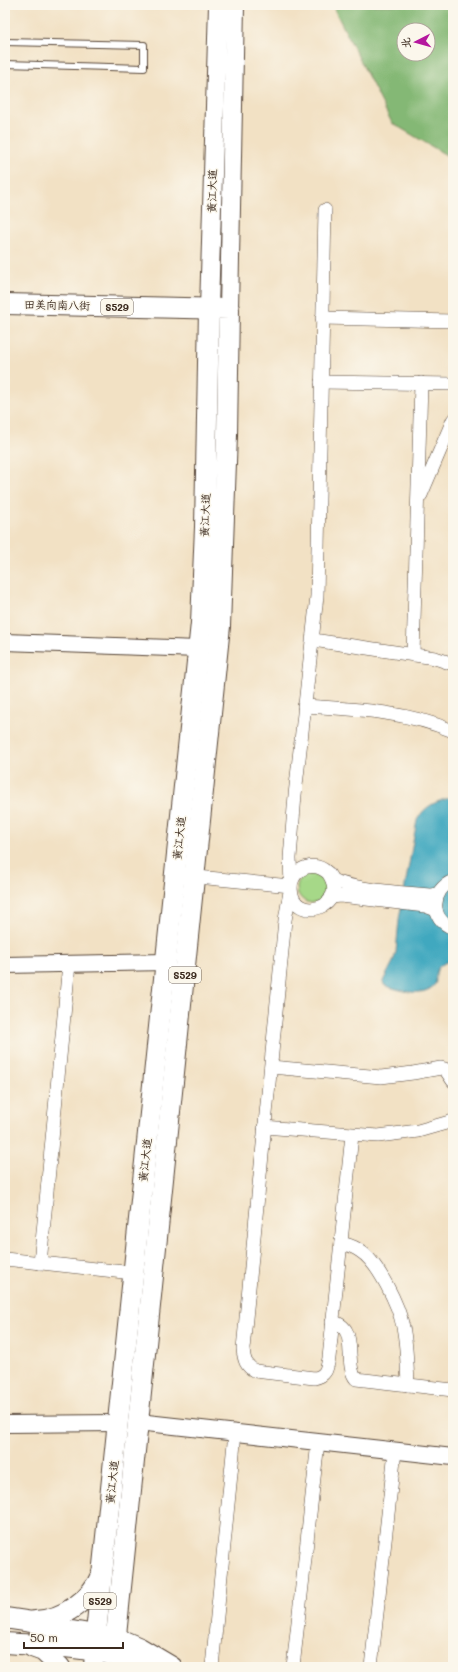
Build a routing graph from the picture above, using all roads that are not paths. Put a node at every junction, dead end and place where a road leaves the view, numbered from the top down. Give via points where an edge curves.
1 (218, 5) edge
2 (235, 5) edge
3 (5, 42) edge
4 (5, 64) edge
5 (325, 210) dead end
6 (5, 304) edge
7 (219, 315) junction
8 (5, 318) edge
9 (322, 318) junction
10 (453, 321) edge
11 (321, 382) junction
12 (421, 383) junction
13 (453, 384) edge
14 (453, 420) edge
15 (418, 502) junction
16 (313, 640) junction
17 (5, 642) edge
18 (198, 649) junction
19 (413, 655) junction
20 (453, 664) edge
21 (304, 706) junction
22 (453, 731) edge
23 (175, 875) junction
24 (195, 877) junction
25 (332, 880) junction
26 (453, 881) edge
27 (291, 886) junction
28 (438, 894) junction
29 (388, 896) junction
30 (332, 897) junction
31 (436, 910) junction
32 (453, 928) edge
33 (166, 962) junction
34 (69, 964) junction
35 (5, 965) edge
36 (270, 1067) junction
37 (453, 1081) edge
38 (453, 1121) edge
39 (264, 1127) junction
40 (352, 1135) junction
41 (341, 1243) junction
42 (5, 1259) edge
43 (40, 1263) junction
44 (133, 1273) junction
45 (332, 1322) junction
46 (408, 1385) junction
47 (453, 1390) edge
48 (138, 1422) junction
49 (118, 1423) junction
50 (5, 1424) edge
51 (235, 1433) junction
52 (318, 1442) junction
53 (395, 1450) junction
54 (453, 1457) edge
55 (104, 1568) junction
56 (5, 1618) edge
57 (32, 1622) junction
58 (5, 1643) edge
59 (26, 1645) junction
60 (104, 1652) edge
61 (60, 1667) edge
62 (142, 1667) edge
63 (172, 1667) edge
64 (212, 1667) edge
65 (293, 1667) edge
66 (371, 1667) edge

1 - 7 main road, 黄江大道
2 - 7 main road, 黄江大道
3 - 4 lane via 144,45 144,68
5 - 9 street
6 - 7 main road, 田美向南八街 / S529
7 - 8 main road, 田美向南八街 / S529
7 - 18 main road, 黄江大道 / S529
7 - 24 main road, 黄江大道 / S529 via 225,490 220,626
9 - 10 street
9 - 11 street
11 - 12 street
11 - 16 street via 317,596
12 - 13 street
12 - 15 street
14 - 15 street
15 - 19 street
16 - 19 street
16 - 21 street
17 - 18 street
18 - 23 main road, 黄江大道 / S529
19 - 20 street
21 - 22 street via 410,717
21 - 27 street via 290,858
23 - 24 street
23 - 33 main road, 黄江大道 / S529
24 - 27 street
24 - 48 main road, 黄江大道 / S529
25 - 27 street via 325,870 310,866 296,873
25 - 29 street
25 - 30 street
26 - 28 street via 443,887
27 - 30 street via 296,902 306,908 322,907
27 - 36 street via 285,920
28 - 29 street
28 - 31 street
29 - 30 street
29 - 31 street
31 - 32 street via 441,920
33 - 34 street
33 - 44 main road, 黄江大道 / S529
34 - 35 street
34 - 43 street
36 - 37 street via 381,1076 441,1068 445,1069
36 - 39 street
38 - 40 street via 397,1134
39 - 40 street
39 - 45 street via 244,1360 255,1372 321,1377 327,1368
40 - 41 street
41 - 45 street
41 - 46 street via 362,1251 378,1271 393,1297 403,1327
42 - 43 street
43 - 44 street
44 - 49 main road, 黄江大道 / S529
45 - 46 street via 340,1324 346,1331 352,1371 356,1378
46 - 47 street
48 - 51 street
48 - 60 main road, 黄江大道 / S529
49 - 50 street
49 - 55 main road, 黄江大道 / S529
51 - 52 street
51 - 64 street
52 - 53 street
52 - 65 street
53 - 54 street
53 - 66 street
55 - 57 main road via 92,1590 67,1612 53,1619
55 - 60 main road, 黄江大道 / S529
56 - 57 main road
57 - 60 main road via 66,1630
58 - 59 main road
59 - 60 main road
59 - 61 main road via 43,1651
60 - 62 main road
60 - 63 main road via 140,1648

